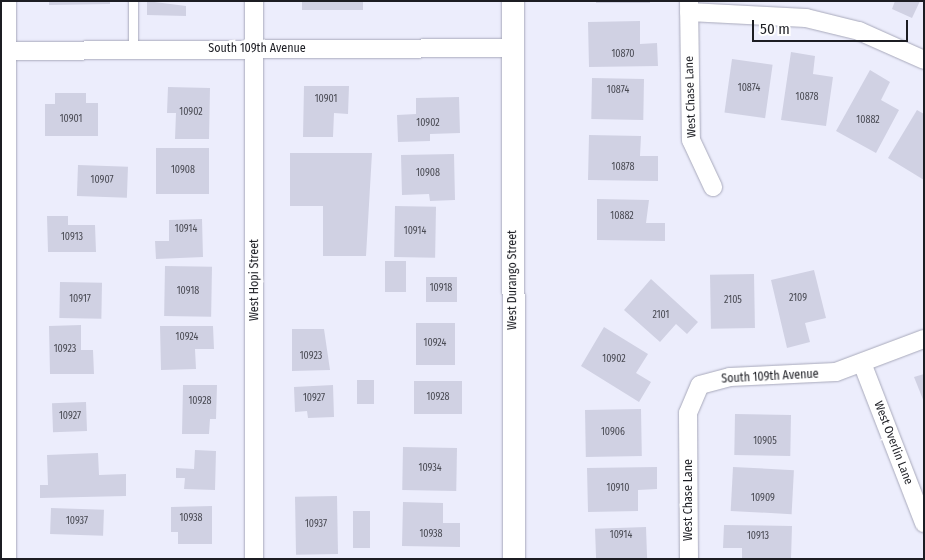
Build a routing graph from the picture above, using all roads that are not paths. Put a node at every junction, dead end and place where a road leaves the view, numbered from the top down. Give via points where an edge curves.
1 (7, 1) edge
2 (133, 1) edge
3 (254, 1) edge
4 (513, 1) edge
5 (689, 7) edge
6 (513, 48) junction
7 (255, 49) junction
8 (133, 50) junction
9 (4, 51) edge
10 (924, 60) edge
11 (713, 187) dead end
12 (924, 339) edge
13 (862, 363) junction
14 (700, 385) joint
15 (924, 523) edge
16 (7, 559) edge
17 (254, 559) edge
18 (514, 559) edge
19 (689, 559) edge

1 - 9 street
2 - 8 lane
3 - 7 street, West Hopi Street
4 - 6 street, West Durango Street
5 - 10 street via 806,18 859,31
5 - 11 street, West Chase Lane via 691,140
6 - 7 street, South 109th Avenue
6 - 18 street, West Durango Street
7 - 8 street, South 109th Avenue
7 - 17 street, West Hopi Street
8 - 9 street, South 109th Avenue
9 - 16 street
12 - 13 street, South 109th Avenue
13 - 14 street, South 109th Avenue via 813,376 730,377
13 - 15 street, West Overlin Lane
14 - 19 street, West Chase Lane via 688,413

